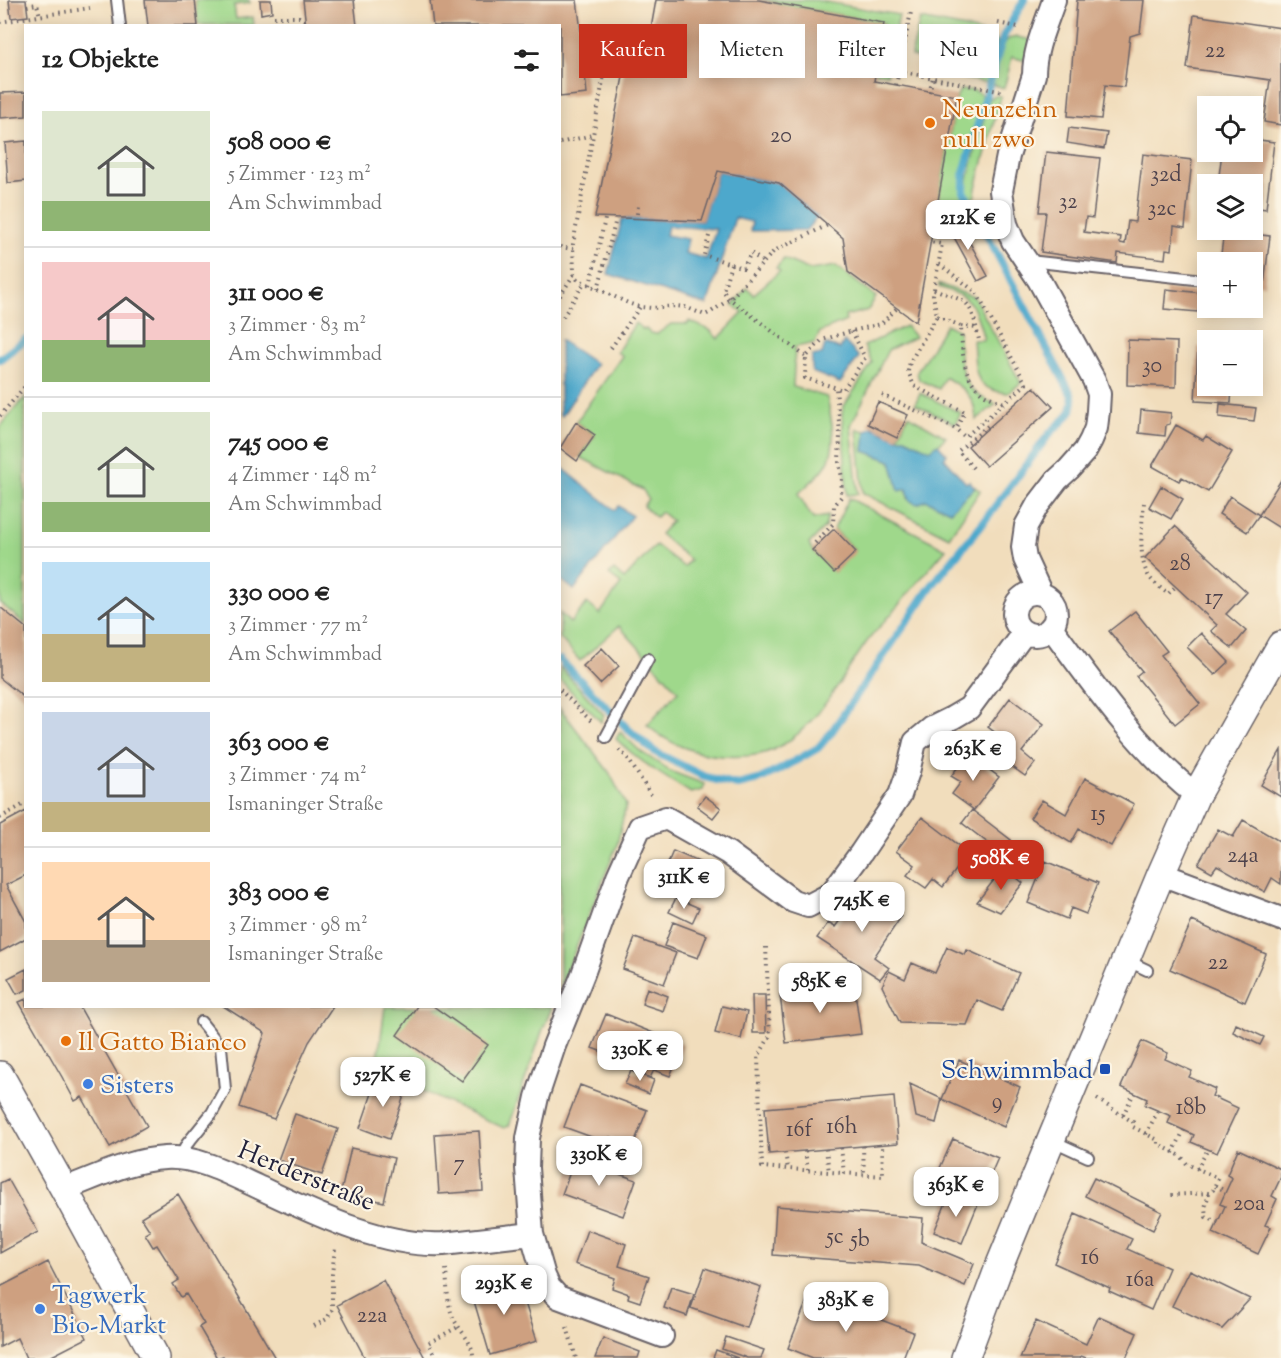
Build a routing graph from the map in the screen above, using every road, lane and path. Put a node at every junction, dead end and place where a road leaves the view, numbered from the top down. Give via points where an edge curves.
1 (117, 0) edge
2 (1054, 0) edge
3 (27, 6) dead end
4 (90, 8) dead end
5 (911, 12) dead end
6 (39, 16) junction
7 (274, 16) dead end
8 (305, 21) dead end
9 (0, 22) edge
10 (120, 24) edge
11 (907, 32) edge
12 (603, 78) edge
13 (898, 78) edge
14 (933, 78) joint
15 (896, 85) dead end
16 (929, 92) dead end
17 (1003, 92) dead end
18 (592, 135) junction
19 (561, 143) edge
20 (638, 206) dead end
21 (637, 214) dead end
22 (605, 219) dead end
23 (616, 219) dead end
24 (828, 225) dead end
25 (710, 236) dead end
26 (930, 242) dead end
27 (561, 247) edge
28 (573, 249) junction
29 (1025, 260) junction
30 (764, 263) junction
31 (731, 264) junction
32 (939, 264) junction
33 (574, 274) junction
34 (1197, 279) edge
35 (584, 283) junction
36 (590, 285) junction
37 (598, 289) junction
38 (934, 290) junction
39 (561, 294) edge
40 (730, 298) junction
41 (640, 307) junction
42 (897, 308) dead end
43 (937, 316) junction
44 (562, 317) dead end
45 (961, 326) junction
46 (976, 328) junction
47 (852, 331) junction
48 (979, 340) dead end
49 (611, 348) dead end
50 (806, 357) junction
51 (24, 387) edge
52 (837, 388) junction
53 (882, 395) dead end
54 (1005, 403) junction
55 (0, 416) edge
56 (986, 419) junction
57 (956, 429) junction
58 (973, 468) dead end
59 (1144, 503) dead end
60 (815, 543) dead end
61 (1176, 586) dead end
62 (1041, 594) junction
63 (1051, 627) junction
64 (1025, 632) junction
65 (1281, 645) edge
66 (648, 659) dead end
67 (608, 734) dead end
68 (1196, 795) junction
69 (24, 804) edge
70 (0, 818) edge
71 (1161, 874) junction
72 (1281, 919) edge
73 (766, 947) dead end
74 (201, 1022) dead end
75 (0, 1075) edge
76 (1134, 1093) dead end
77 (1092, 1095) dead end
78 (1158, 1111) dead end
79 (1123, 1115) junction
80 (1185, 1130) dead end
81 (1146, 1134) junction
82 (1051, 1140) junction
83 (882, 1144) dead end
84 (863, 1146) dead end
85 (841, 1148) dead end
86 (826, 1149) dead end
87 (1208, 1149) dead end
88 (805, 1151) dead end
89 (785, 1152) dead end
90 (1173, 1153) junction
91 (1088, 1157) dead end
92 (179, 1160) junction
93 (788, 1168) junction
94 (1197, 1169) junction
95 (808, 1170) junction
96 (829, 1172) junction
97 (844, 1173) junction
98 (864, 1174) junction
99 (1215, 1185) junction
100 (64, 1189) junction
101 (1226, 1191) dead end
102 (1209, 1193) junction
103 (1171, 1196) dead end
104 (1217, 1222) dead end
105 (341, 1224) junction
106 (532, 1234) junction
107 (443, 1244) junction
108 (314, 1326) dead end
109 (458, 1327) junction
110 (662, 1336) dead end
111 (156, 1358) edge
112 (436, 1358) edge
113 (473, 1358) edge
114 (965, 1358) edge

1 - 10 lane
2 - 29 street via 1001,191 1006,224
3 - 6 path via 37,4
4 - 6 path
5 - 11 path
6 - 9 path
7 - 8 path
12 - 18 path
13 - 15 path
14 - 16 path
14 - 17 path
18 - 19 path
18 - 28 path
20 - 21 path
22 - 36 path
23 - 37 path
24 - 30 path via 774,251
25 - 31 path via 704,255
26 - 32 path via 942,244
27 - 28 path
28 - 33 path
29 - 34 lane
29 - 62 street via 1099,393 1097,420 1085,451 1050,488 1026,526 1025,559
30 - 31 path via 751,253 742,268
30 - 40 path
31 - 40 path via 723,291
32 - 38 path
32 - 54 path via 976,292 1026,384
33 - 35 path
33 - 39 path
35 - 36 path
35 - 44 path
36 - 37 path
37 - 41 path
38 - 43 path
38 - 46 path via 967,303
40 - 41 path via 705,315 675,306
40 - 50 path
41 - 49 path
42 - 47 path via 881,324
43 - 45 path
43 - 57 path via 908,370 914,386 965,412
45 - 46 path
45 - 54 path via 968,375 983,393
46 - 48 path
47 - 50 path via 822,340
47 - 52 path via 865,358 843,390
50 - 52 path via 805,378
51 - 55 path
52 - 60 path via 841,497 834,506 833,524
53 - 57 path
54 - 56 path
56 - 57 path via 965,437
56 - 58 path via 991,425 958,451
59 - 61 path via 1142,560 1149,577 1167,594
62 - 63 street via 1055,609
62 - 64 street via 1023,596 1015,608 1016,622
63 - 64 street via 1039,635
63 - 68 street via 1128,728
64 - 106 street via 969,708 915,742 900,795 831,894 808,906 793,901 728,853 666,818 640,827 554,1046 532,1116 527,1168
65 - 68 street
66 - 67 lane
68 - 71 street
69 - 70 path
71 - 72 street
71 - 82 street via 1136,965
73 - 93 path via 770,1036 758,1057 762,1167
74 - 92 lane via 221,1047 225,1089
75 - 100 street
76 - 79 path
77 - 79 path
78 - 81 path
79 - 81 path
80 - 90 path
81 - 90 path
82 - 91 lane
82 - 114 street
83 - 98 path via 883,1176
84 - 98 path
85 - 97 path
86 - 96 path
87 - 94 path
88 - 95 path
89 - 93 path
90 - 94 path
92 - 100 street, Herderstraße via 166,1158 118,1167
92 - 105 street, Herderstraße via 210,1166
93 - 95 path
94 - 99 path via 1218,1178
95 - 96 path
96 - 97 path
97 - 98 path
99 - 101 path
99 - 102 path
100 - 111 street
102 - 103 path
102 - 104 path via 1206,1216
105 - 107 street, Herderstraße via 404,1242
105 - 108 path via 332,1274 332,1309 327,1319
106 - 107 street, Herderstraße
106 - 110 street via 544,1276 558,1297
107 - 109 path via 451,1312
109 - 112 path via 428,1343
109 - 113 path via 470,1343

